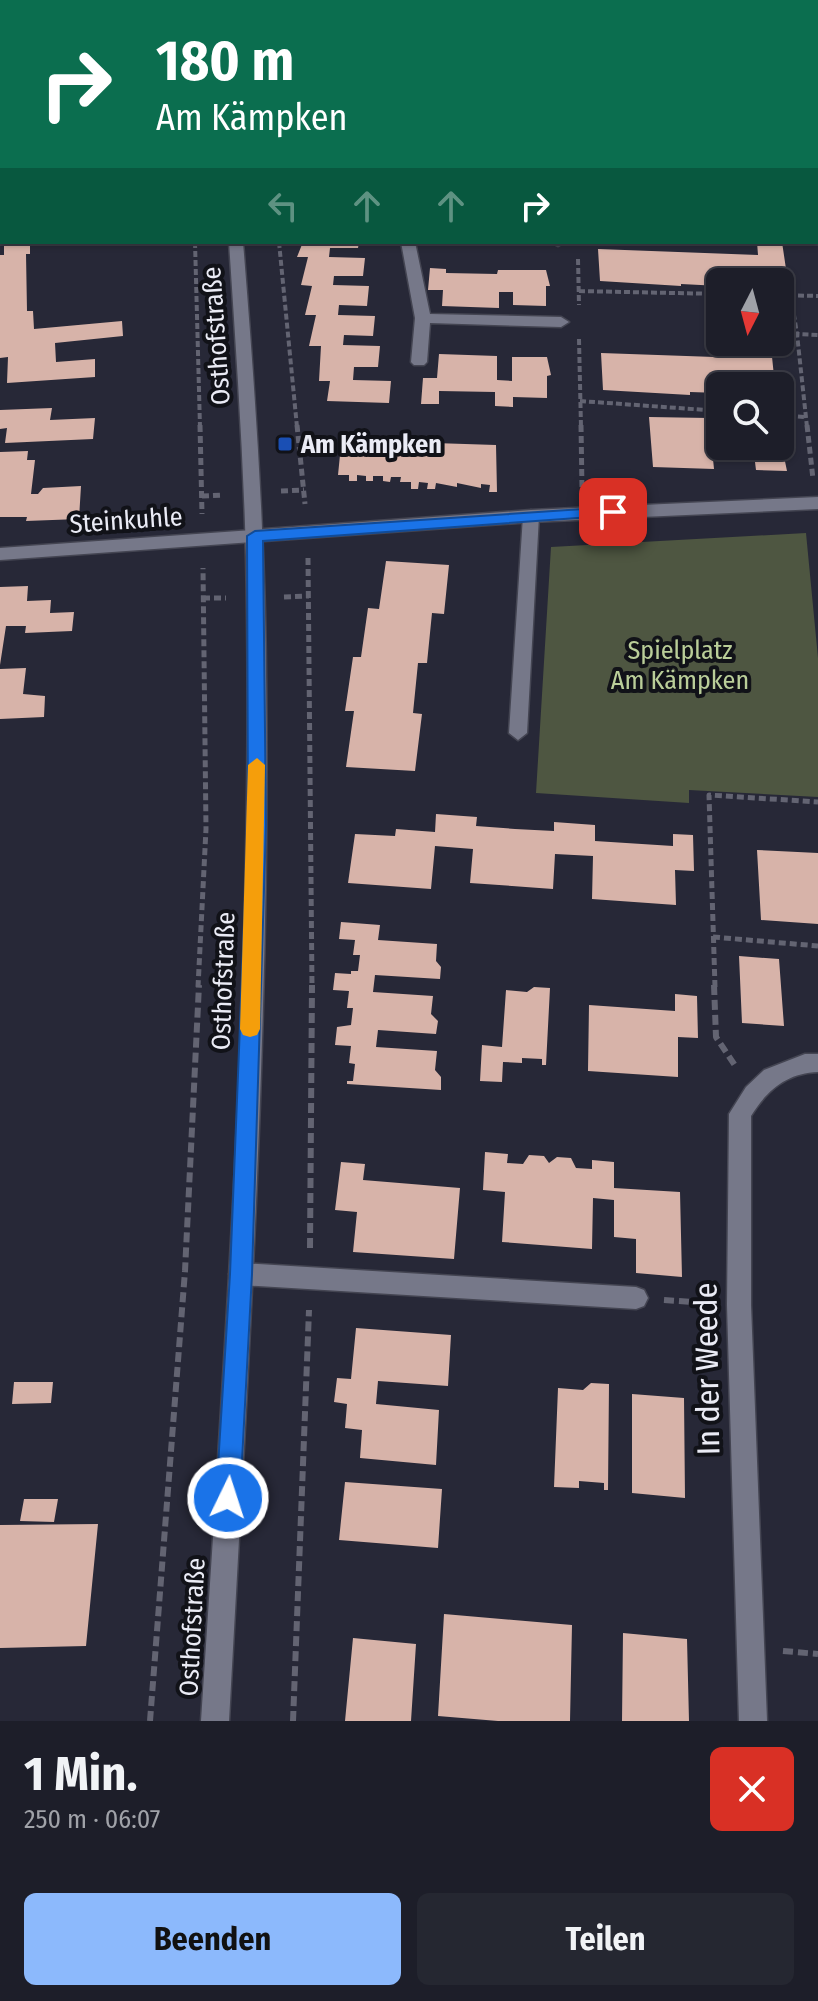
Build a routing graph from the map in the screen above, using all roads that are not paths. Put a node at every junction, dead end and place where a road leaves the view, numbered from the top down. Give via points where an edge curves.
1 (236, 244) edge
2 (408, 244) edge
3 (423, 318) junction
4 (561, 322) dead end
5 (419, 362) dead end
6 (815, 503) edge
7 (531, 516) junction
8 (255, 536) junction
9 (0, 554) edge
10 (518, 733) dead end
11 (818, 1063) edge
12 (241, 1274) junction
13 (636, 1298) road end
14 (215, 1721) edge
15 (753, 1721) edge

1 - 8 street, Osthofstraße
2 - 3 street
3 - 4 street
3 - 5 street
6 - 7 street
7 - 8 street
7 - 10 street
8 - 9 street, Steinkuhle
8 - 12 street, Osthofstraße via 257,825
11 - 15 street, In der Weede via 776,1072 753,1091 740,1114 739,1305
12 - 13 street
12 - 14 street, Osthofstraße

